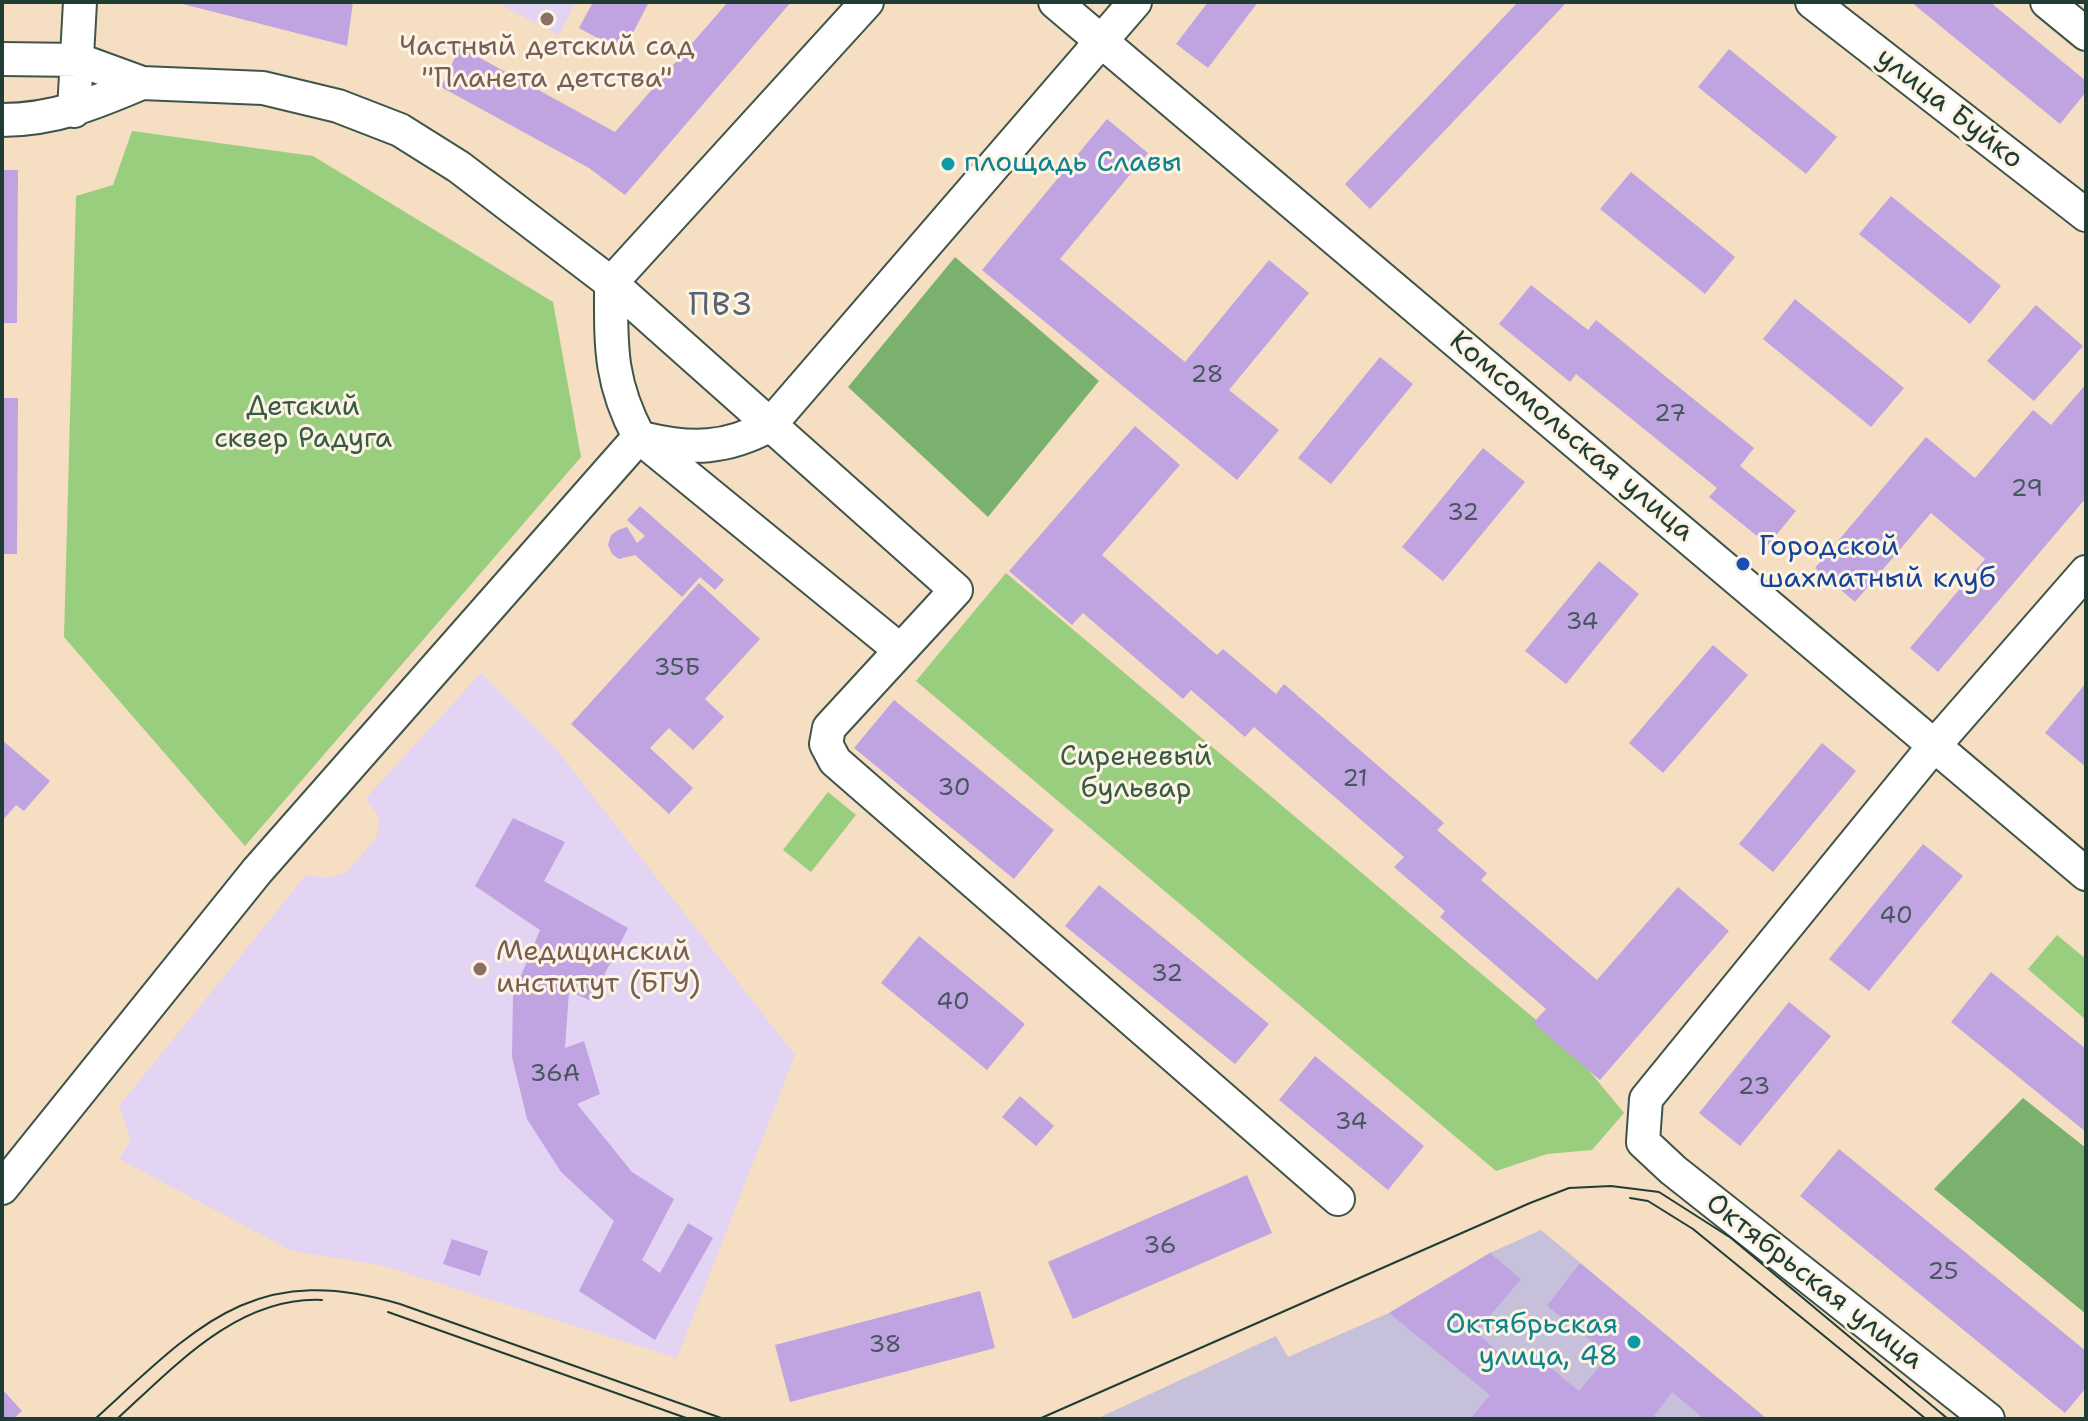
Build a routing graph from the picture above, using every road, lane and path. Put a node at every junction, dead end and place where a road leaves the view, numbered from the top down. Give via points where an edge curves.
1 (80, 2) edge
2 (867, 2) edge
3 (1055, 2) edge
4 (1135, 2) edge
5 (1812, 2) edge
6 (2047, 2) edge
7 (2086, 34) edge
8 (1101, 41) junction
9 (2, 59) edge
10 (79, 60) junction
11 (142, 83) junction
12 (74, 111) junction
13 (2, 120) edge
14 (2086, 215) edge
15 (611, 283) junction
16 (769, 426) junction
17 (639, 437) junction
18 (2086, 572) edge
19 (900, 650) junction
20 (1936, 743) junction
21 (2086, 874) edge
22 (2, 1188) edge
23 (1338, 1199) dead end
24 (1988, 1419) edge

1 - 10 street
2 - 15 street
3 - 8 street, Комсомольская улица
4 - 8 street
5 - 14 street, улица Буйко
6 - 7 street
8 - 16 street
8 - 20 street, Комсомольская улица
9 - 10 street
10 - 11 street
10 - 12 street
11 - 12 street
11 - 15 street via 263,88 338,106 400,130 459,167
12 - 13 street
15 - 16 street
15 - 17 street via 611,359 621,404
16 - 17 street via 718,447 678,446
16 - 19 street via 956,590
17 - 19 street
17 - 22 street via 257,871
18 - 20 street
19 - 23 street via 829,728 826,744 835,761
20 - 21 street, Комсомольская улица
20 - 24 street, Октябрьская улица via 1646,1099 1643,1142

